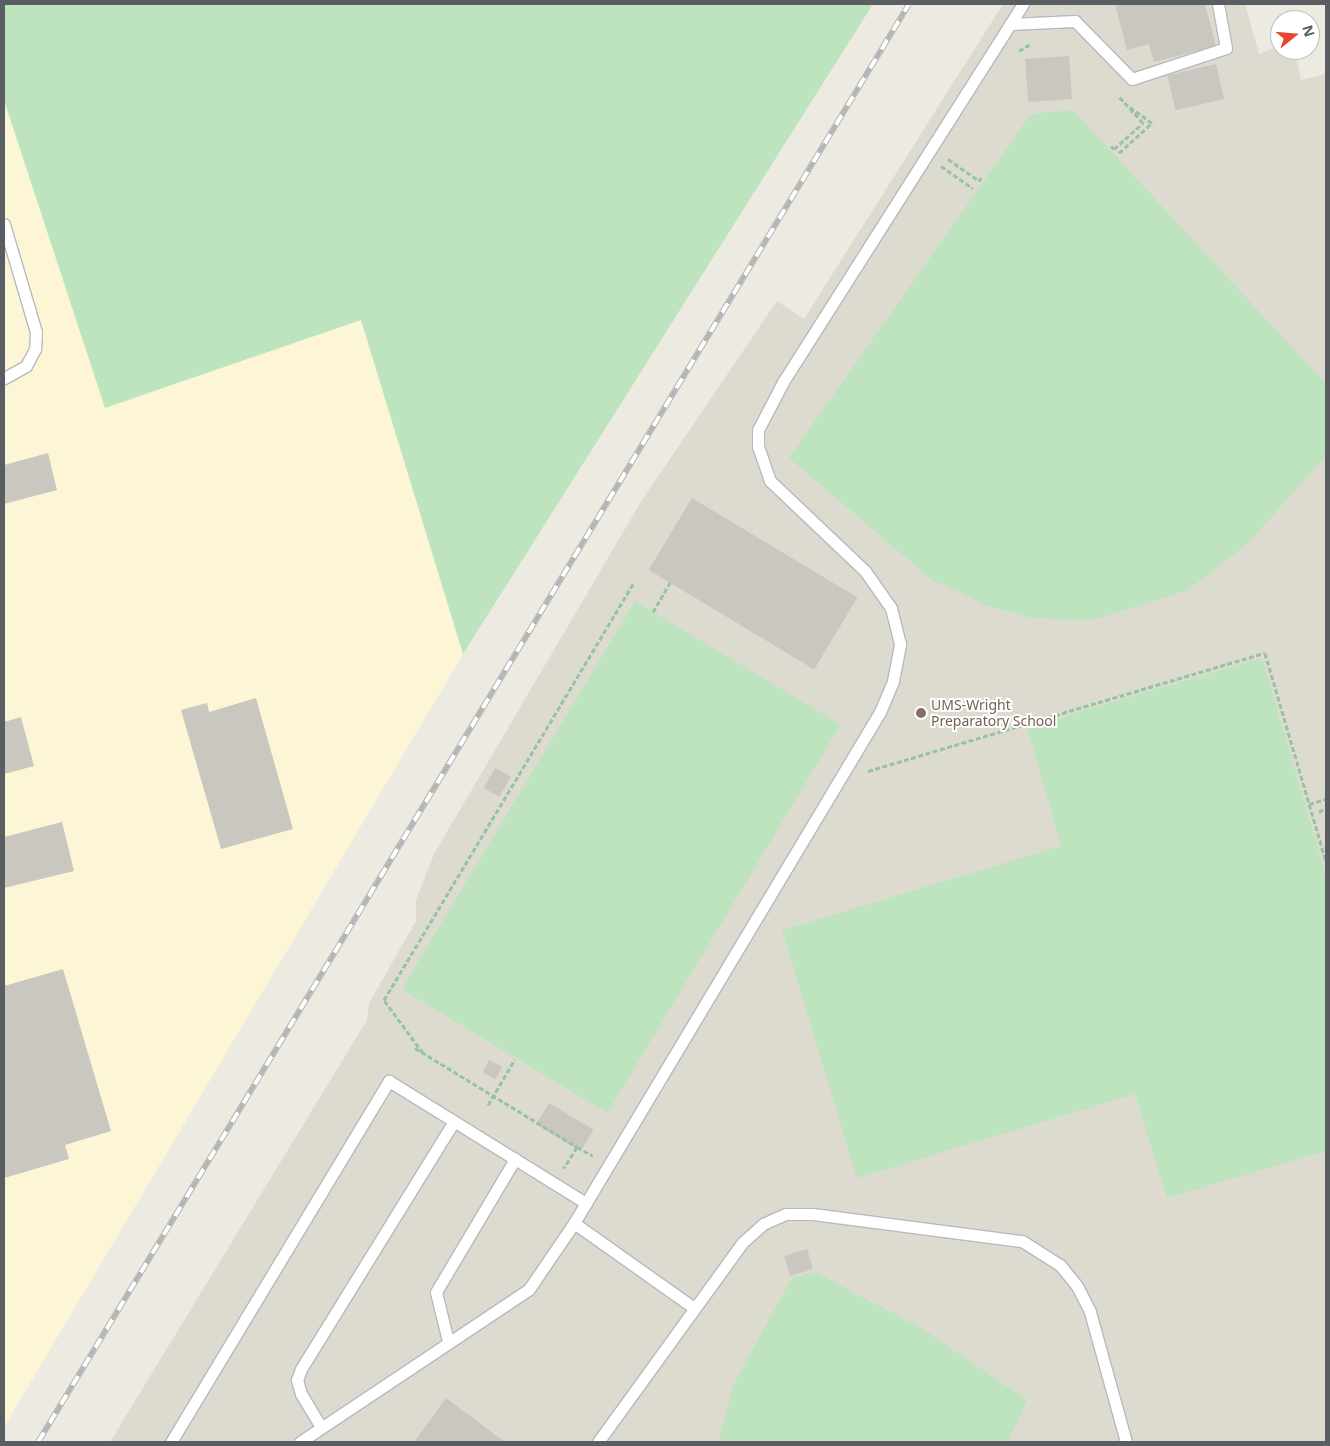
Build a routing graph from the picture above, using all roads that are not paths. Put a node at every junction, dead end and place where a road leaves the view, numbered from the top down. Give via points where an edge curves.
1 (1023, 4) edge
2 (1218, 4) edge
3 (1010, 24) junction
4 (4, 224) edge
5 (4, 378) edge
6 (454, 1122) junction
7 (515, 1158) junction
8 (586, 1203) junction
9 (574, 1223) junction
10 (694, 1308) junction
11 (448, 1341) junction
12 (321, 1427) junction
13 (171, 1442) edge
14 (300, 1442) edge
15 (598, 1442) edge
16 (1126, 1442) edge

1 - 3 lane
2 - 3 lane via 1226,48 1132,80 1075,21
3 - 8 lane via 783,382 758,430 758,447 770,481 882,591 898,626 893,681 880,712
4 - 5 lane via 36,332 35,349 26,366
6 - 7 lane
6 - 12 lane via 300,1369 297,1380 301,1394
6 - 13 lane via 389,1081
7 - 8 lane
7 - 11 lane via 436,1292
8 - 9 lane
9 - 10 lane
9 - 11 lane via 530,1289
10 - 15 lane
10 - 16 lane via 742,1243 763,1224 785,1214 1022,1241 1060,1265 1078,1286 1090,1312
11 - 12 lane
12 - 14 lane

